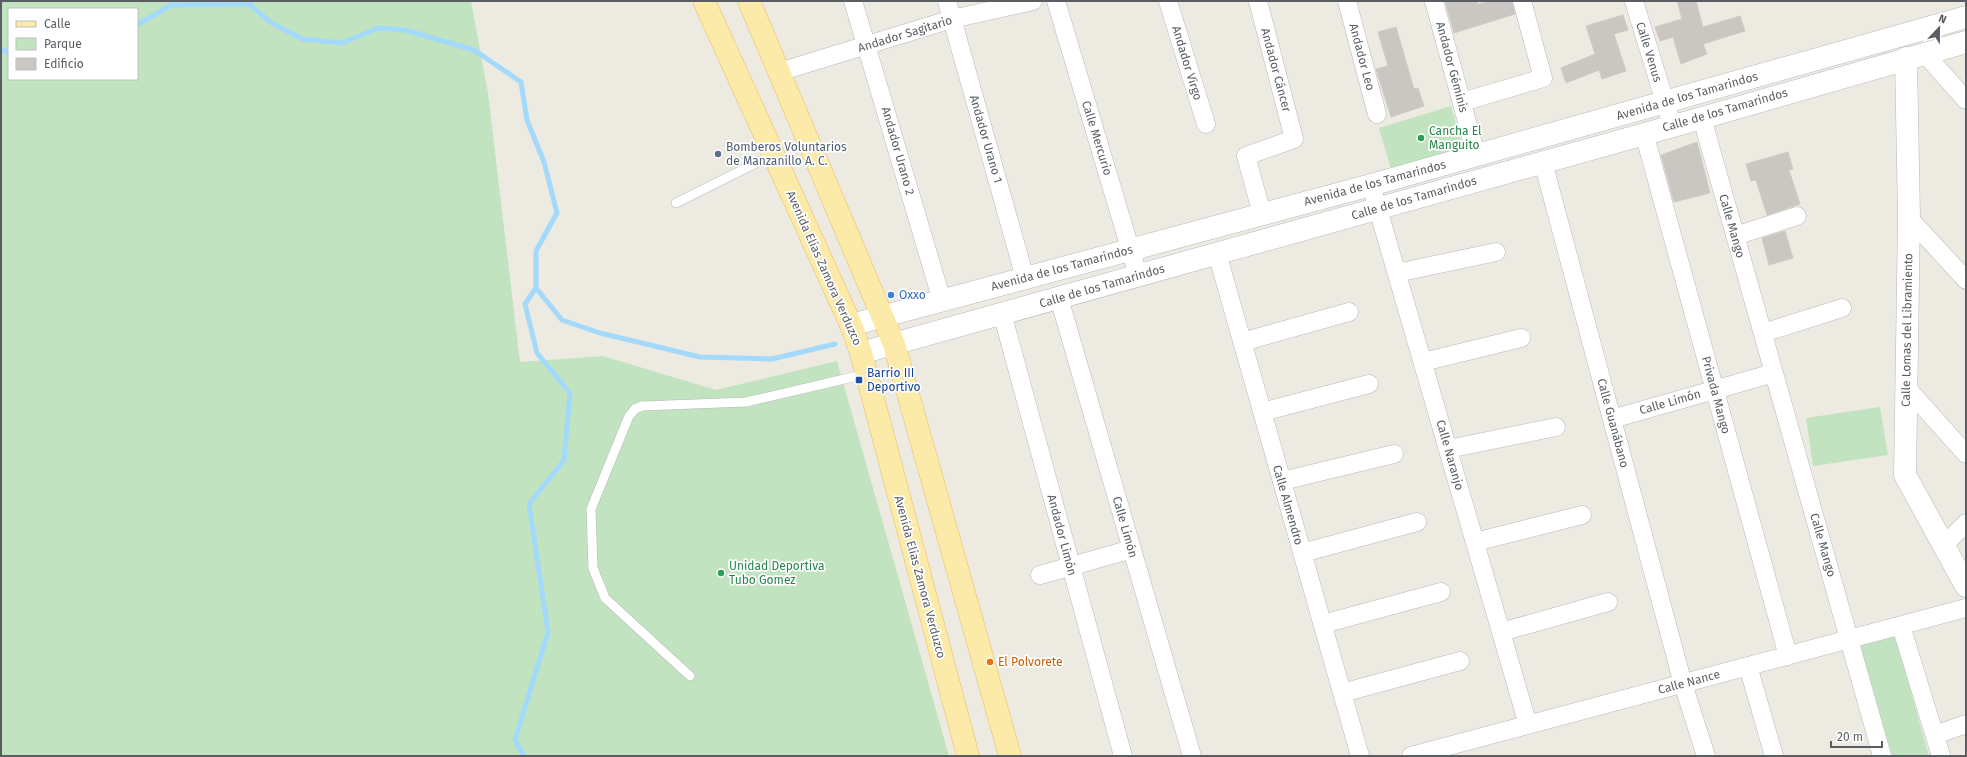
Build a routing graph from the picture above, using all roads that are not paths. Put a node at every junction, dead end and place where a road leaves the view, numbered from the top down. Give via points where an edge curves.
1 (704, 1) edge
2 (749, 1) edge
3 (853, 1) edge
4 (947, 1) edge
5 (1033, 1) edge
6 (1056, 1) edge
7 (1168, 1) edge
8 (1258, 1) edge
9 (1348, 1) edge
10 (1434, 1) edge
11 (1522, 1) edge
12 (1634, 1) edge
13 (1966, 17) edge
14 (952, 19) junction
15 (1966, 42) edge
16 (867, 45) junction
17 (1915, 56) junction
18 (779, 72) junction
19 (1966, 100) edge
20 (1462, 102) junction
21 (1664, 103) junction
22 (1377, 114) dead end
23 (1702, 118) junction
24 (1206, 124) dead end
25 (1672, 126) junction
26 (1644, 133) junction
27 (774, 154) junction
28 (1476, 156) junction
29 (1543, 162) junction
30 (1371, 185) junction
31 (676, 203) dead end
32 (1378, 208) junction
33 (1262, 214) junction
34 (1797, 216) dead end
35 (1909, 218) junction
36 (1735, 236) junction
37 (1130, 249) junction
38 (1496, 252) dead end
39 (1217, 253) junction
40 (1397, 273) junction
41 (1138, 275) junction
42 (1025, 278) junction
43 (1966, 280) edge
44 (1059, 298) junction
45 (942, 301) junction
46 (1842, 308) dead end
47 (1349, 312) dead end
48 (1002, 314) junction
49 (883, 316) junction
50 (851, 325) junction
51 (1763, 334) junction
52 (1521, 338) dead end
53 (1242, 342) junction
54 (894, 344) junction
55 (861, 353) junction
56 (1423, 362) junction
57 (1774, 373) junction
58 (866, 374) junction
59 (1369, 384) dead end
60 (1906, 388) junction
61 (1714, 389) junction
62 (1262, 412) junction
63 (1612, 419) junction
64 (1556, 427) dead end
65 (1448, 449) junction
66 (1394, 454) dead end
67 (1966, 454) edge
68 (1282, 481) junction
69 (1582, 515) dead end
70 (1416, 522) dead end
71 (1966, 523) edge
72 (1475, 542) junction
73 (1943, 546) junction
74 (1132, 549) junction
75 (1302, 553) junction
76 (1071, 566) junction
77 (1040, 575) dead end
78 (1966, 586) edge
79 (1440, 592) dead end
80 (1608, 602) dead end
81 (1966, 608) edge
82 (1322, 624) junction
83 (1901, 626) junction
84 (1501, 632) junction
85 (1850, 639) junction
86 (1788, 656) junction
87 (1460, 661) dead end
88 (1748, 666) junction
89 (690, 676) dead end
90 (1684, 684) junction
91 (1342, 693) junction
92 (1966, 724) edge
93 (1528, 725) junction
94 (1935, 735) junction
95 (968, 756) edge
96 (1010, 756) edge
97 (1123, 756) edge
98 (1192, 756) edge
99 (1360, 756) edge
100 (1411, 756) edge
101 (1706, 756) edge
102 (1774, 756) edge
103 (1882, 756) edge
104 (1941, 756) edge

1 - 27 main road, Avenida Elías Zamora Verduzco
2 - 18 main road
3 - 16 street, Andador Urano 2
4 - 14 street, Andador Urano 1
5 - 14 street, Andador Sagitario
6 - 37 street, Calle Mercurio
7 - 24 street, Andador Virgo
8 - 33 street, Andador Cáncer via 1294,139 1246,156
9 - 22 street, Andador Leo
10 - 20 street, Andador Géminis
11 - 20 street via 1544,78
12 - 21 street, Calle Venus
13 - 21 street, Avenida de los Tamarindos
14 - 16 street, Andador Sagitario
14 - 42 street, Andador Urano 1
15 - 17 street, Calle de los Tamarindos
16 - 18 street, Andador Sagitario
16 - 45 street, Andador Urano 2
17 - 19 street
17 - 23 street, Calle de los Tamarindos
17 - 35 street, Calle Lomas del Libramiento
18 - 49 main road
20 - 28 street, Andador Géminis
21 - 25 street, Calle Venus
21 - 28 street, Avenida de los Tamarindos
23 - 25 street, Calle de los Tamarindos
23 - 36 street, Calle Mango
25 - 26 street, Calle de los Tamarindos
26 - 29 street, Calle de los Tamarindos
26 - 61 street, Privada Mango
27 - 31 lane
27 - 50 main road, Avenida Elías Zamora Verduzco
28 - 30 street, Avenida de los Tamarindos
29 - 32 street, Calle de los Tamarindos
29 - 63 street, Calle Guanábano
30 - 32 street, Calle Naranjo
30 - 33 street, Avenida de los Tamarindos
32 - 39 street, Calle de los Tamarindos
32 - 40 street, Calle Naranjo
33 - 37 street, Avenida de los Tamarindos
34 - 36 street
35 - 43 street
35 - 60 street, Calle Lomas del Libramiento
36 - 51 street, Calle Mango
37 - 41 street, Calle Mercurio
37 - 42 street, Avenida de los Tamarindos
38 - 40 street
39 - 41 street, Calle de los Tamarindos
39 - 53 street, Calle Almendro
40 - 56 street, Calle Naranjo
41 - 44 street, Calle de los Tamarindos
42 - 45 street, Avenida de los Tamarindos
44 - 48 street, Calle de los Tamarindos
44 - 74 street, Calle Limón
45 - 49 street, Avenida de los Tamarindos
46 - 51 street
47 - 53 street
48 - 54 street, Calle de los Tamarindos
48 - 76 street, Andador Limón
49 - 50 street, Avenida de los Tamarindos
49 - 54 main road
50 - 55 main road, Avenida Elías Zamora Verduzco
51 - 57 street, Calle Mango
52 - 56 street
53 - 62 street, Calle Almendro
54 - 55 street, Calle de los Tamarindos
54 - 96 main road
55 - 58 main road, Avenida Elías Zamora Verduzco
56 - 65 street, Calle Naranjo
57 - 61 street, Calle Limón
57 - 85 street, Calle Mango
58 - 89 lane via 746,402 642,406 629,416 591,509 593,568 605,598
58 - 95 main road, Avenida Elías Zamora Verduzco
59 - 62 street
60 - 67 street
60 - 73 street, Calle Lomas del Libramiento via 1905,475
61 - 63 street, Calle Limón
61 - 86 street, Privada Mango
62 - 68 street, Calle Almendro
63 - 90 street, Calle Guanábano
64 - 65 street
65 - 72 street, Calle Naranjo
66 - 68 street
68 - 75 street, Calle Almendro
69 - 72 street
70 - 75 street
71 - 73 street
72 - 84 street, Calle Naranjo
73 - 78 street, Calle Lomas del Libramiento
74 - 76 street
74 - 98 street, Calle Limón
75 - 82 street, Calle Almendro
76 - 77 street
76 - 97 street, Andador Limón
79 - 82 street
80 - 84 street
81 - 83 street, Calle Nance
82 - 91 street, Calle Almendro
83 - 85 street, Calle Nance
83 - 94 street
84 - 93 street, Calle Naranjo
85 - 86 street, Calle Nance
85 - 103 street, Calle Mango
86 - 88 street, Calle Nance
87 - 91 street
88 - 90 street, Calle Nance
88 - 102 street
90 - 93 street, Calle Nance
90 - 101 street
91 - 99 street, Calle Almendro
92 - 94 street
93 - 100 street, Calle Nance
94 - 104 street

